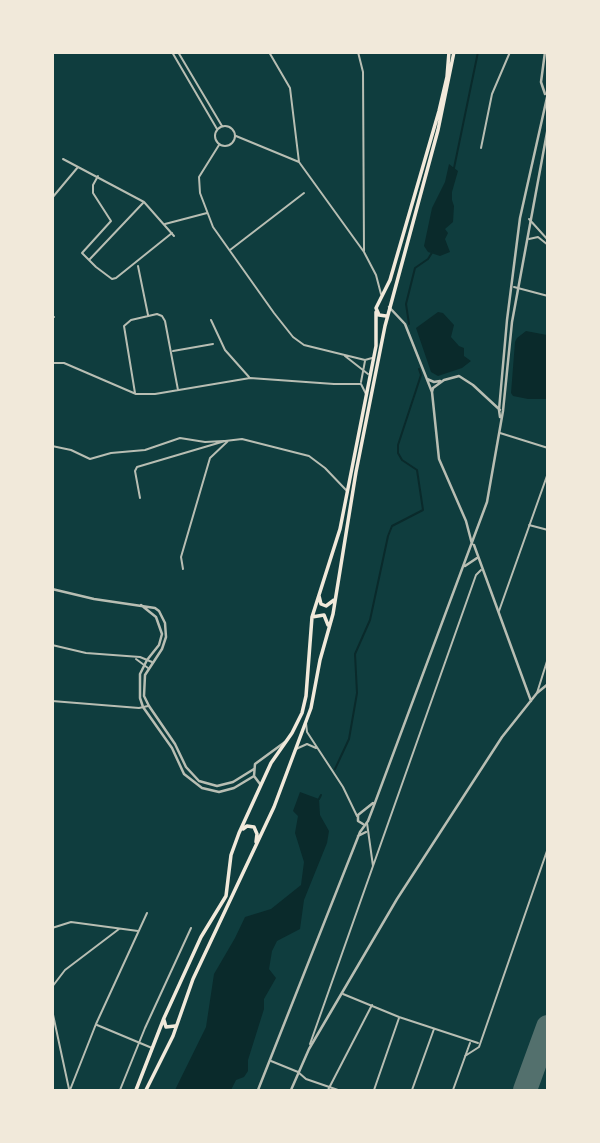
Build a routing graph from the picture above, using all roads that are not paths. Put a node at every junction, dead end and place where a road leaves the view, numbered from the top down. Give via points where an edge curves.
1 (172, 52) edge
2 (178, 52) edge
3 (269, 52) edge
4 (358, 52) edge
5 (451, 52) edge
6 (510, 52) edge
7 (545, 52) edge
8 (547, 95) edge
9 (222, 126) junction
10 (548, 127) edge
11 (217, 129) junction
12 (236, 136) junction
13 (537, 137) junction
14 (545, 139) junction
15 (219, 145) junction
16 (481, 148) dead end
17 (547, 158) edge
18 (63, 159) dead end
19 (543, 161) edge
20 (299, 162) junction
21 (78, 167) junction
22 (98, 176) junction
23 (304, 193) dead end
24 (52, 198) edge
25 (144, 202) junction
26 (207, 213) junction
27 (529, 219) junction
28 (164, 225) junction
29 (540, 232) junction
30 (538, 237) junction
31 (548, 240) edge
32 (526, 241) junction
33 (548, 245) edge
34 (229, 250) junction
35 (364, 252) junction
36 (89, 261) junction
37 (138, 266) dead end
38 (513, 287) junction
39 (518, 288) junction
40 (548, 296) edge
41 (382, 298) junction
42 (378, 305) junction
43 (389, 307) junction
44 (376, 312) junction
45 (388, 314) junction
46 (398, 315) junction
47 (148, 316) junction
48 (211, 320) dead end
49 (213, 344) dead end
50 (171, 351) junction
51 (344, 356) junction
52 (373, 358) junction
53 (365, 360) junction
54 (52, 363) edge
55 (363, 368) junction
56 (370, 376) junction
57 (250, 378) junction
58 (426, 378) junction
59 (444, 380) junction
60 (361, 384) junction
61 (178, 390) junction
62 (432, 392) junction
63 (136, 394) junction
64 (366, 394) junction
65 (501, 410) junction
66 (499, 433) junction
67 (229, 440) junction
68 (225, 441) junction
69 (52, 446) edge
70 (548, 448) edge
71 (548, 473) edge
72 (348, 491) junction
73 (140, 498) dead end
74 (529, 525) junction
75 (548, 530) edge
76 (470, 531) junction
77 (477, 531) junction
78 (473, 543) junction
79 (469, 550) junction
80 (475, 550) junction
81 (478, 555) junction
82 (467, 556) junction
83 (472, 560) junction
84 (480, 564) junction
85 (465, 566) junction
86 (183, 569) dead end
87 (482, 569) junction
88 (52, 589) edge
89 (319, 594) junction
90 (505, 596) junction
91 (335, 598) junction
92 (492, 598) junction
93 (141, 606) junction
94 (155, 608) junction
95 (152, 612) junction
96 (498, 614) junction
97 (312, 617) junction
98 (329, 627) junction
99 (52, 645) edge
100 (135, 658) junction
101 (548, 658) edge
102 (147, 660) junction
103 (152, 662) junction
104 (144, 665) junction
105 (148, 667) junction
106 (548, 684) edge
107 (526, 688) junction
108 (537, 693) junction
109 (52, 701) edge
110 (531, 701) junction
111 (149, 706) junction
112 (144, 708) junction
113 (306, 722) junction
114 (288, 740) junction
115 (317, 749) junction
116 (296, 750) junction
117 (254, 769) junction
118 (254, 776) junction
119 (262, 786) junction
120 (375, 800) junction
121 (354, 806) junction
122 (362, 812) junction
123 (357, 817) junction
124 (367, 821) junction
125 (359, 822) junction
126 (362, 827) junction
127 (239, 833) junction
128 (367, 833) junction
129 (358, 836) junction
130 (256, 844) junction
131 (381, 847) junction
132 (548, 848) edge
133 (372, 850) junction
134 (373, 869) junction
135 (147, 913) dead end
136 (52, 928) edge
137 (119, 929) junction
138 (191, 929) dead end
139 (139, 931) junction
140 (52, 987) edge
141 (342, 993) junction
142 (372, 1005) junction
143 (52, 1010) edge
144 (399, 1017) junction
145 (164, 1018) junction
146 (54, 1023) edge
147 (96, 1024) junction
148 (177, 1025) junction
149 (434, 1029) junction
150 (139, 1042) junction
151 (470, 1042) junction
152 (479, 1042) junction
153 (152, 1048) junction
154 (309, 1049) junction
155 (467, 1050) junction
156 (465, 1056) junction
157 (270, 1061) junction
158 (298, 1072) junction
159 (329, 1089) edge
160 (70, 1090) edge
161 (120, 1090) edge
162 (136, 1090) edge
163 (146, 1090) edge
164 (258, 1090) edge
165 (291, 1090) edge
166 (338, 1090) edge
167 (374, 1090) edge
168 (412, 1090) edge
169 (453, 1090) edge

1 - 11 street
2 - 9 street
3 - 20 street via 290,88
4 - 35 street via 363,72
5 - 41 main road via 439,111
5 - 43 main road via 438,130
6 - 16 street via 492,94
7 - 8 street via 541,82
8 - 13 street
9 - 11 street
9 - 12 street via 231,127
10 - 14 street
11 - 15 street
12 - 15 street via 232,145
12 - 20 street
13 - 14 street
13 - 38 street via 520,218
14 - 19 street
15 - 26 street via 199,177
17 - 19 street
18 - 21 street
19 - 27 street
20 - 35 street
21 - 22 street
21 - 24 street
22 - 25 street
22 - 36 street via 93,193 111,221 82,252
23 - 34 street
25 - 28 street
25 - 36 street
26 - 28 street
26 - 34 street
27 - 29 street
27 - 32 street
28 - 36 street via 173,235 114,279
29 - 30 street
29 - 31 street
30 - 32 street
30 - 33 street
32 - 39 street
34 - 51 street via 299,342
35 - 41 street
37 - 47 street
38 - 39 street
38 - 65 street
39 - 40 street
39 - 65 street
41 - 42 main road
42 - 43 main road
42 - 44 main road
43 - 45 main road
43 - 46 street
44 - 45 main road
44 - 52 main road
45 - 46 street
45 - 91 main road
46 - 58 street via 410,333
47 - 50 street via 164,318
47 - 63 street via 124,326
48 - 57 street via 233,361
49 - 50 street
50 - 61 street
51 - 53 street
51 - 55 street
52 - 53 street
52 - 56 main road
53 - 55 street
54 - 63 street via 64,363
55 - 56 street
55 - 60 street
56 - 64 main road
57 - 60 street
57 - 61 street
58 - 59 street
58 - 62 street
59 - 62 street
59 - 65 street via 454,376 465,379
60 - 64 street
61 - 63 street
62 - 76 street via 439,459
64 - 72 main road
65 - 66 street
66 - 70 street
66 - 77 street via 489,496
67 - 68 street
67 - 72 street via 252,440 309,456
67 - 86 street via 209,458 181,557
68 - 69 street via 176,438 145,450 90,459
68 - 73 street via 137,467
71 - 74 street
72 - 89 main road
74 - 75 street
74 - 90 street
76 - 77 street
76 - 78 street
77 - 78 street
78 - 79 street
78 - 80 street
79 - 80 street
79 - 82 street
80 - 81 street
81 - 83 street
81 - 84 street
82 - 83 street
82 - 85 street
83 - 84 street
83 - 85 street
84 - 87 street
85 - 120 street
87 - 92 street
87 - 131 street via 476,575
88 - 93 street
89 - 91 main road via 326,606
89 - 97 main road
90 - 92 street
90 - 96 street
91 - 98 main road
92 - 96 street
93 - 94 street
93 - 95 street
94 - 95 street
94 - 103 street via 166,637
95 - 102 street via 162,634
96 - 107 street
97 - 98 main road via 324,615
97 - 114 main road via 306,696
98 - 113 main road
99 - 100 street
100 - 102 street
100 - 104 street
101 - 108 street
102 - 103 street
102 - 104 street
103 - 105 street
104 - 105 street
104 - 112 street via 139,683
105 - 111 street via 143,689
106 - 108 street
107 - 108 street
107 - 110 street
108 - 110 street
109 - 112 street
110 - 141 street via 502,737 397,898
111 - 112 street
111 - 117 street via 190,773 200,781 226,784
112 - 118 street via 193,783 219,792
113 - 115 street
113 - 116 main road
114 - 117 street via 258,760
114 - 119 main road
115 - 116 street via 307,744
115 - 121 street
116 - 130 main road
117 - 118 street
118 - 119 street
119 - 127 main road
120 - 122 street
120 - 124 street
121 - 122 street
121 - 123 street
122 - 123 street
122 - 124 street
123 - 125 street
124 - 125 street
124 - 126 street
124 - 128 street
125 - 126 street
126 - 128 street
126 - 129 street
127 - 130 main road via 247,826 254,827
127 - 145 main road via 226,896 201,937
128 - 129 street
128 - 133 street
129 - 157 street
130 - 148 main road via 193,979
131 - 133 street
131 - 134 street
132 - 152 street
133 - 134 street
134 - 154 street
135 - 139 street
136 - 137 street via 71,922
137 - 139 street
137 - 140 street via 65,970
138 - 150 street
139 - 147 street
141 - 142 street
141 - 154 street
142 - 144 street
142 - 159 street
143 - 146 street
144 - 149 street
144 - 167 street
145 - 148 main road via 166,1027
145 - 153 main road
146 - 160 street
147 - 150 street
147 - 160 street
148 - 163 main road
149 - 151 street
149 - 168 street
150 - 153 street
150 - 161 street
151 - 152 street
151 - 155 street
152 - 155 street
152 - 156 street via 478,1049
153 - 162 main road
154 - 158 street
155 - 156 street
156 - 169 street
157 - 158 street
157 - 164 street
158 - 159 street
158 - 165 street
159 - 166 street

